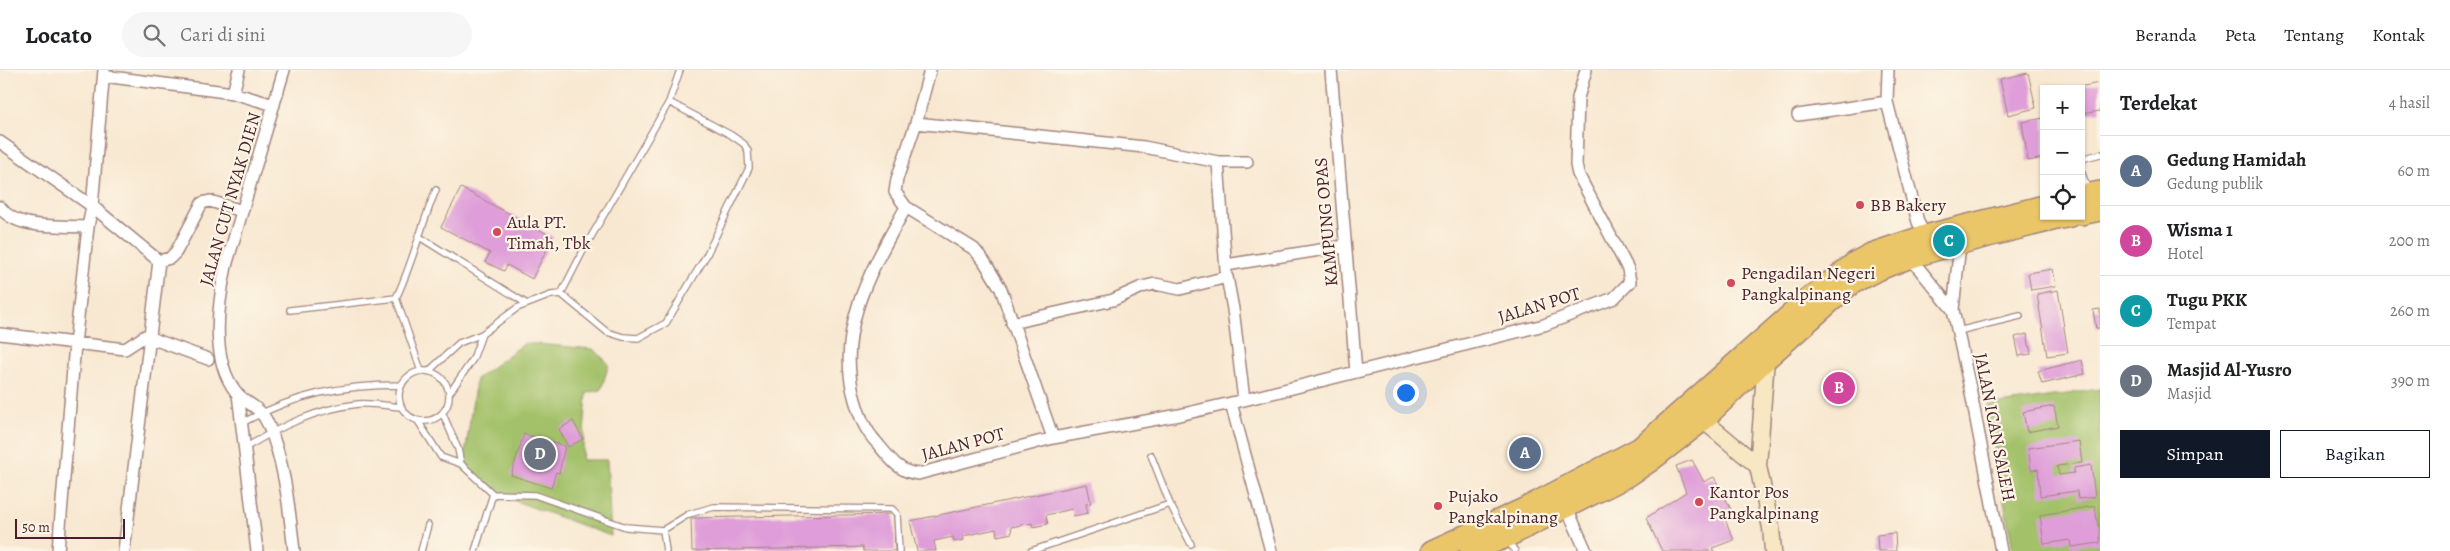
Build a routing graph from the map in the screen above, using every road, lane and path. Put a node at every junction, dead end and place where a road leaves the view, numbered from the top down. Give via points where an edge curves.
1 (239, 70) edge
2 (284, 70) edge
3 (680, 70) edge
4 (930, 70) edge
5 (1331, 70) edge
6 (1586, 70) edge
7 (1888, 70) edge
8 (109, 75) edge
9 (233, 93) junction
10 (669, 102) junction
11 (1887, 102) junction
12 (274, 105) junction
13 (1798, 115) dead end
14 (916, 123) junction
15 (0, 146) edge
16 (2100, 154) edge
17 (2085, 158) edge
18 (1218, 162) junction
19 (1247, 162) dead end
20 (2082, 175) edge
21 (436, 190) dead end
22 (2091, 203) edge
23 (0, 207) edge
24 (906, 207) junction
25 (2040, 207) edge
26 (96, 209) junction
27 (242, 211) junction
28 (2054, 220) edge
29 (88, 227) junction
30 (418, 236) junction
31 (1925, 236) junction
32 (1960, 244) junction
33 (1345, 246) junction
34 (1911, 258) junction
35 (159, 261) junction
36 (1226, 265) junction
37 (1227, 277) junction
38 (561, 294) junction
39 (396, 298) junction
40 (527, 304) junction
41 (290, 310) dead end
42 (1953, 310) junction
43 (2020, 316) dead end
44 (1012, 323) junction
45 (1958, 331) junction
46 (0, 334) edge
47 (482, 334) junction
48 (150, 338) junction
49 (80, 344) junction
50 (1761, 353) junction
51 (208, 359) dead end
52 (421, 371) junction
53 (429, 372) junction
54 (1356, 372) junction
55 (402, 385) junction
56 (238, 394) junction
57 (449, 394) junction
58 (1244, 400) junction
59 (1231, 403) junction
60 (401, 406) junction
61 (262, 413) junction
62 (443, 414) junction
63 (1703, 420) junction
64 (418, 421) junction
65 (242, 424) junction
66 (271, 432) junction
67 (1053, 438) junction
68 (245, 448) junction
69 (1151, 455) dead end
70 (461, 464) junction
71 (1758, 466) junction
72 (493, 494) junction
73 (1570, 498) junction
74 (1170, 504) junction
75 (428, 525) dead end
76 (663, 530) junction
77 (1191, 544) dead end
78 (1510, 544) edge
79 (1466, 546) edge
80 (58, 551) edge
81 (124, 551) edge
82 (258, 551) edge
83 (294, 551) edge
84 (421, 551) edge
85 (475, 551) edge
86 (666, 551) edge
87 (899, 551) edge
88 (1031, 551) edge
89 (1272, 551) edge
90 (1432, 551) edge
91 (1586, 551) edge
92 (1773, 551) edge
93 (2001, 551) edge

1 - 9 street
2 - 12 street, JALAN CUT NYAK DIEN
3 - 10 lane
4 - 14 street
5 - 33 street, KAMPUNG OPAS
6 - 54 street, JALAN POT via 1578,98 1576,165 1628,269 1628,286 1608,301 1544,325
7 - 11 street
8 - 9 street
8 - 26 street
9 - 12 street
10 - 38 lane
10 - 38 lane via 731,135 748,151 749,168 706,256 666,323 638,338 607,332
11 - 13 street
11 - 31 street via 1918,222
12 - 27 street, JALAN CUT NYAK DIEN
14 - 18 street via 1144,147
14 - 24 street via 895,188
15 - 26 street
16 - 17 lane
18 - 19 street
18 - 36 street
20 - 22 lane
21 - 30 lane
23 - 29 street via 5,213 25,222
24 - 44 street via 974,249 1001,289
24 - 67 street, JALAN POT via 869,275 850,334 851,387 868,434 899,468 918,474
25 - 31 highway
26 - 29 street
26 - 35 street
27 - 35 street via 210,201 202,203 176,252
27 - 56 street, JALAN CUT NYAK DIEN via 226,266 219,308 223,368
28 - 32 highway
29 - 49 street
30 - 39 lane via 408,273
30 - 40 lane
31 - 50 highway via 1856,262 1806,301
32 - 34 highway
32 - 42 street, JALAN ICAN SALEH
33 - 36 street
33 - 54 street, KAMPUNG OPAS
34 - 42 street, JALAN ICAN SALEH
34 - 50 highway via 1873,272 1848,286
35 - 48 street
36 - 37 street
37 - 44 street via 1180,289 1155,284 1114,300
37 - 58 street
38 - 40 lane
39 - 41 lane
39 - 52 lane
40 - 47 lane
42 - 45 street, JALAN ICAN SALEH
43 - 45 lane
44 - 67 street
45 - 93 street, JALAN ICAN SALEH
46 - 49 street
47 - 53 lane via 459,343
47 - 57 lane via 473,359
48 - 49 street via 143,337 125,349
48 - 51 street
48 - 81 street
49 - 80 street
50 - 63 highway
50 - 71 main road
50 - 73 highway via 1640,448
52 - 53 lane
52 - 55 lane via 406,378
53 - 57 lane via 443,379
54 - 58 street, JALAN POT
55 - 60 lane via 399,395
55 - 61 lane via 357,385 307,396
56 - 61 street, JALAN CUT NYAK DIEN
56 - 65 street, JALAN CUT NYAK DIEN
57 - 62 lane
58 - 59 street, JALAN POT
59 - 67 street, JALAN POT
59 - 89 street
60 - 64 lane via 407,416
60 - 66 lane via 360,404 312,414
61 - 65 lane
61 - 66 street, JALAN CUT NYAK DIEN
62 - 64 lane via 427,422
62 - 70 lane
63 - 71 main road
63 - 73 highway via 1650,462
64 - 70 lane via 441,457
65 - 68 street, JALAN CUT NYAK DIEN
66 - 68 lane
66 - 83 street, JALAN CUT NYAK DIEN via 284,478
68 - 82 street, JALAN CUT NYAK DIEN
69 - 74 lane
70 - 72 lane
71 - 92 main road
72 - 76 lane via 535,495 626,527
72 - 85 lane
73 - 78 highway
73 - 79 highway
73 - 91 street
74 - 77 lane
74 - 88 lane
75 - 84 lane
76 - 86 lane
76 - 87 lane via 689,514 714,507 892,509 896,514
78 - 79 highway
79 - 90 highway

